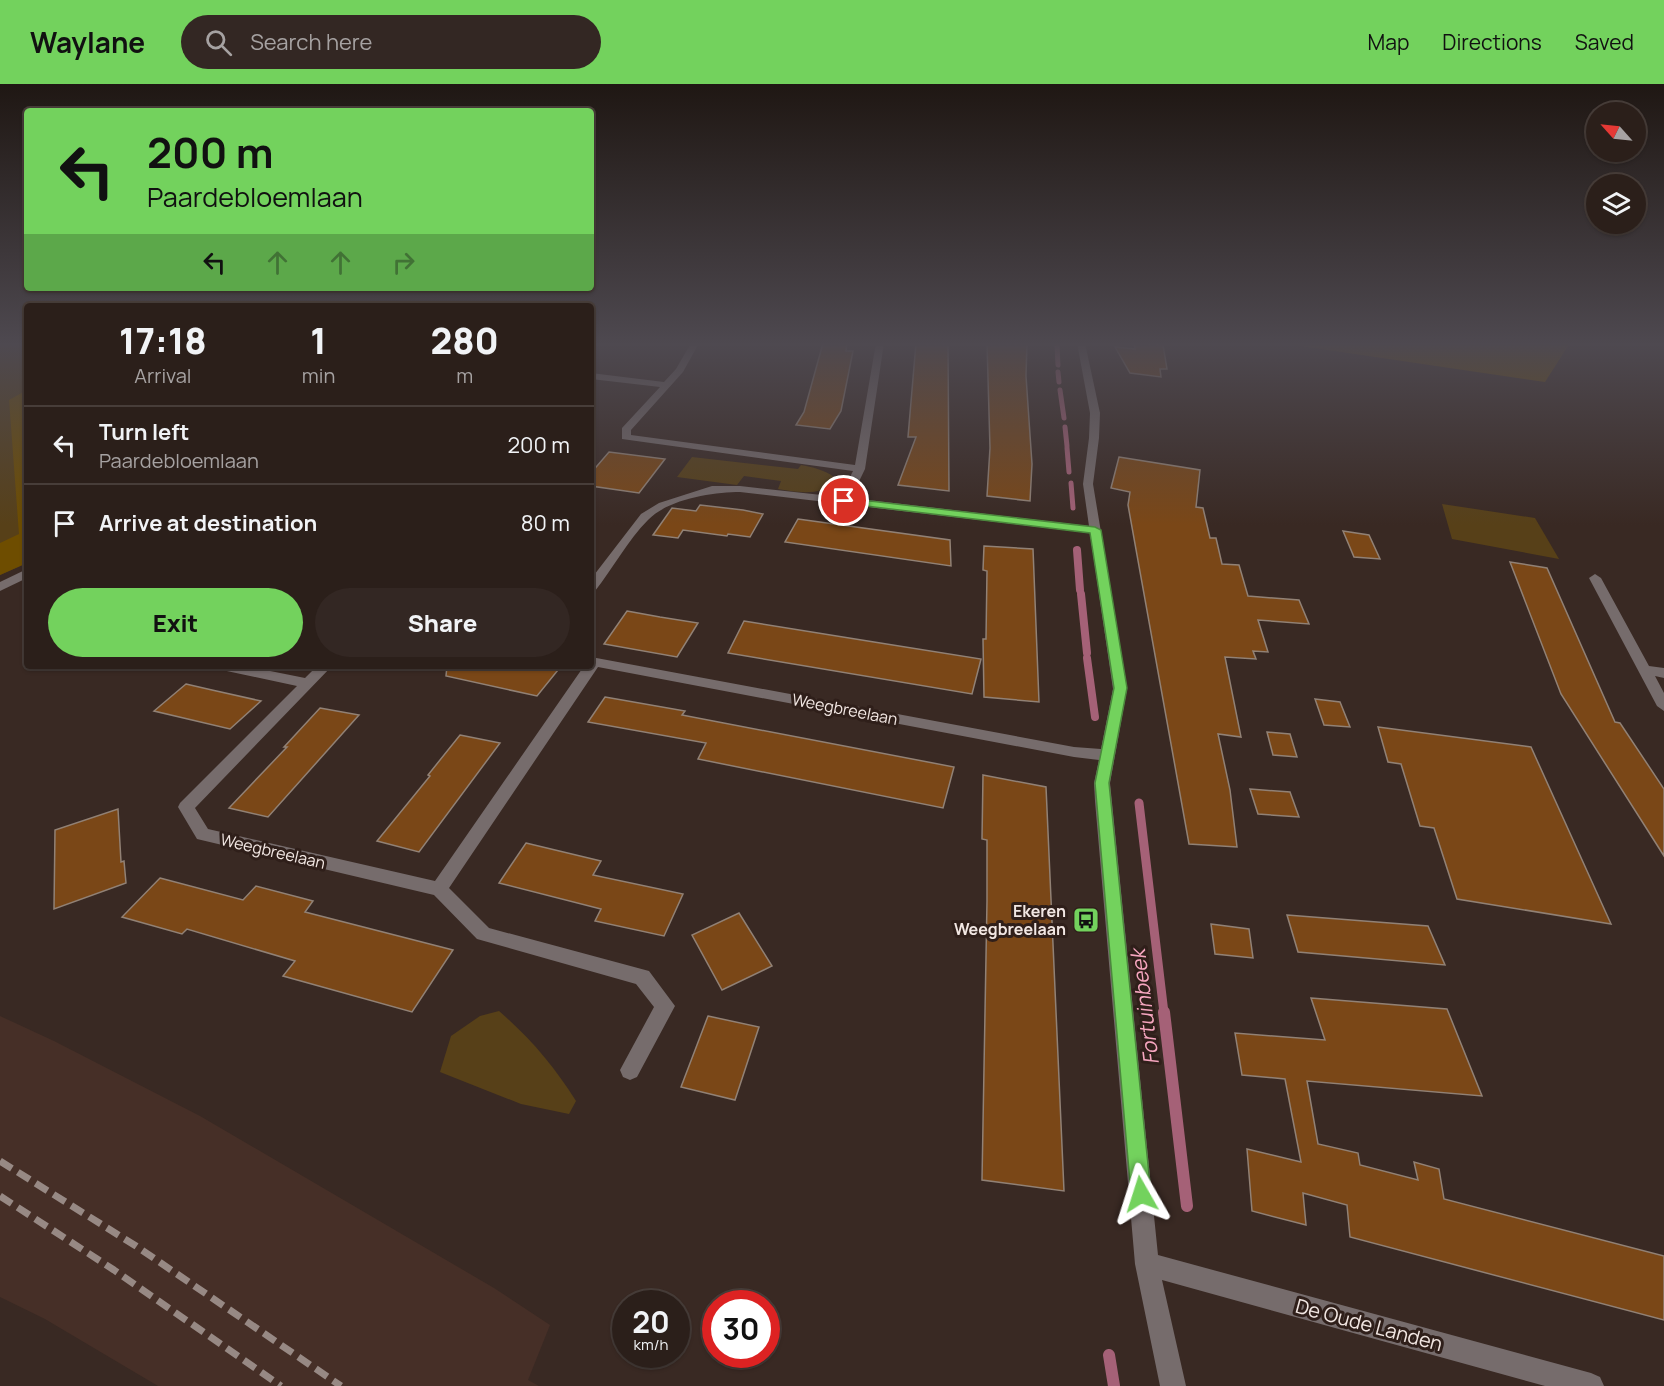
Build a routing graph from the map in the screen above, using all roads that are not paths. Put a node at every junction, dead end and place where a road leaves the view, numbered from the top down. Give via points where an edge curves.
1 (650, 404) edge
2 (870, 404) edge
3 (1093, 404) edge
4 (860, 469) junction
5 (844, 501) junction
6 (1095, 530) junction
7 (24, 574) edge
8 (1595, 578) dead end
9 (594, 584) edge
10 (0, 586) edge
11 (594, 664) edge
12 (237, 669) edge
13 (322, 669) edge
14 (589, 669) edge
15 (1645, 670) junction
16 (1664, 673) edge
17 (308, 683) junction
18 (1664, 706) edge
19 (1101, 755) junction
20 (439, 889) junction
21 (630, 1070) dead end
22 (1147, 1264) junction
23 (1173, 1386) edge
24 (1592, 1386) edge

1 - 4 street via 626,429 626,437
2 - 4 street
3 - 6 street via 1095,425 1088,484
4 - 5 street
5 - 6 street
5 - 9 street via 712,489 663,505 645,516
6 - 19 street via 1120,688
7 - 10 street
8 - 15 street
11 - 19 street, Weegbreelaan
12 - 17 street
13 - 17 street, Weegbreelaan
14 - 20 street, Weegbreelaan
15 - 16 street
15 - 18 street
17 - 20 street, Weegbreelaan via 186,807 203,834
19 - 22 street
20 - 21 street via 483,934 642,977 664,1006
22 - 23 street
22 - 24 street, De Oude Landen

